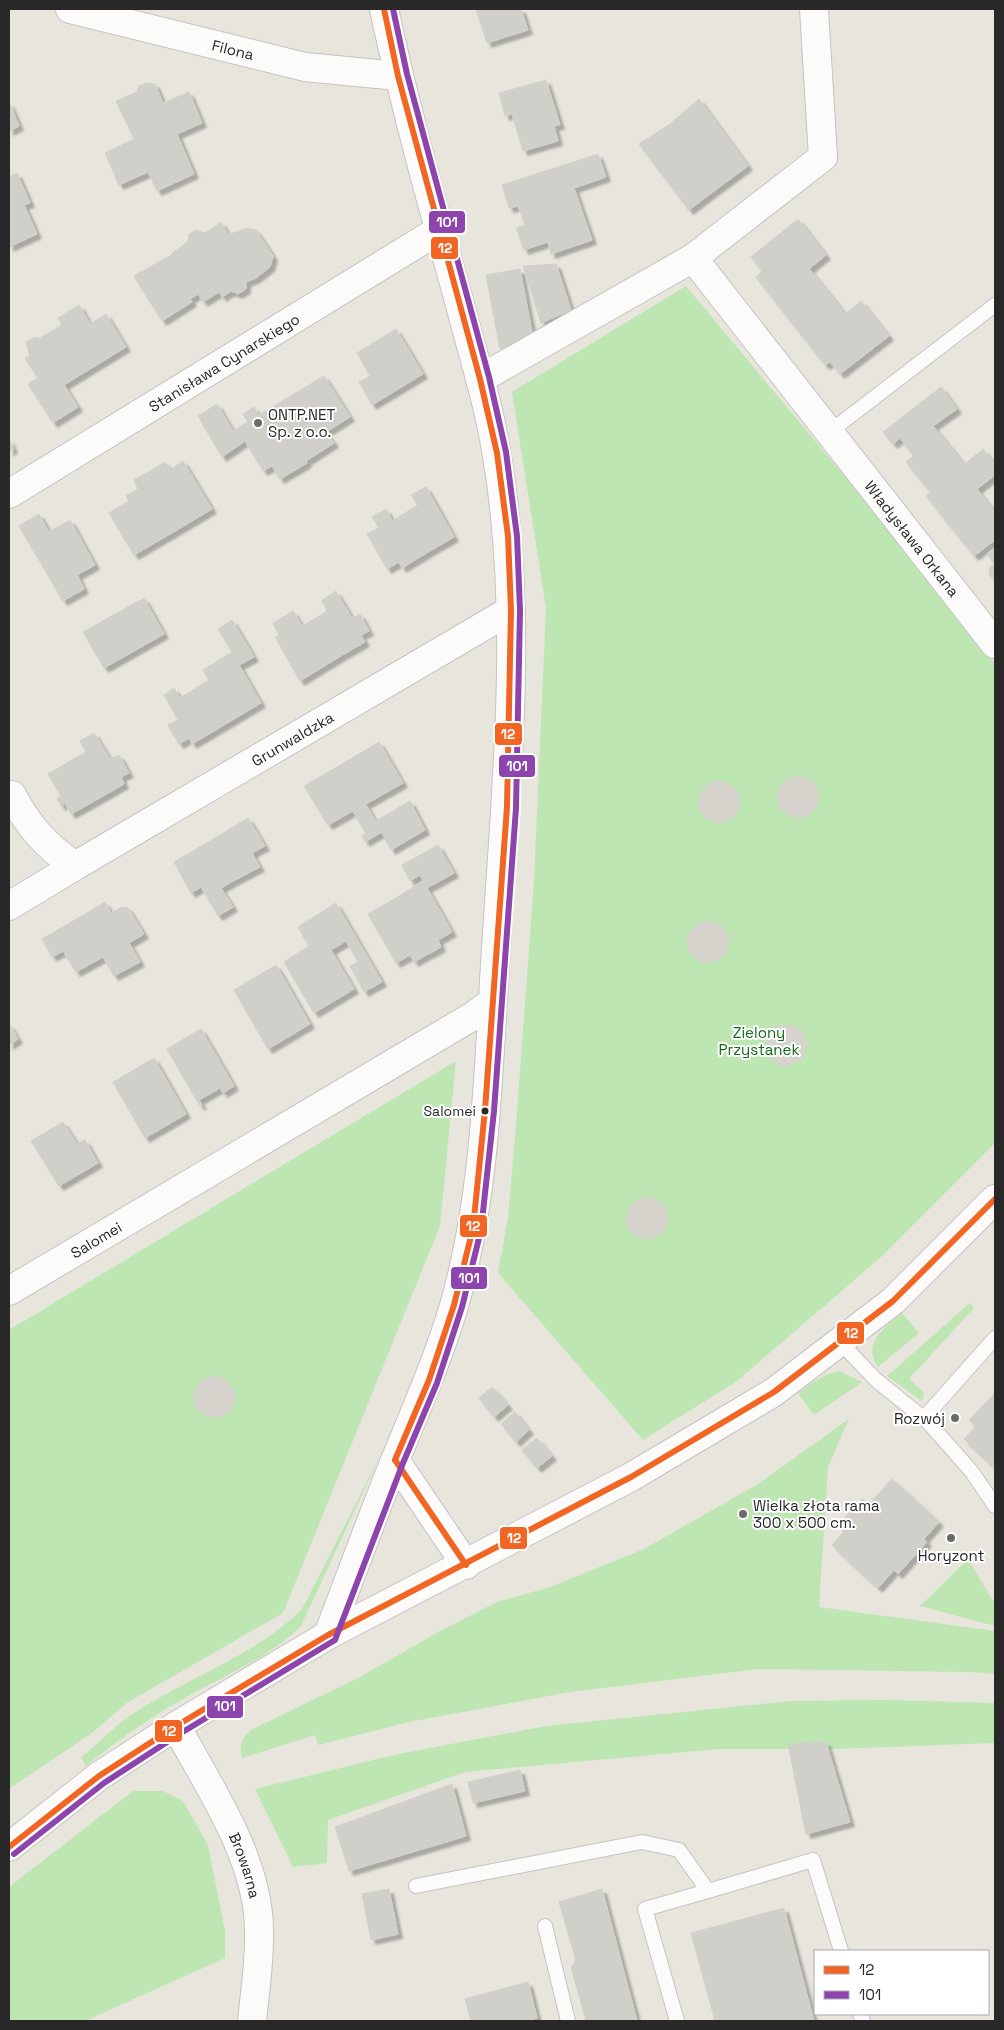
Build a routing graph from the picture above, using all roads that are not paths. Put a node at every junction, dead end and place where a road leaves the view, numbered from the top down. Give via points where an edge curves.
1 (70, 9) edge
2 (384, 9) edge
3 (814, 9) edge
4 (398, 76) junction
5 (439, 230) junction
6 (693, 258) junction
7 (995, 305) edge
8 (480, 379) junction
9 (828, 433) junction
10 (9, 494) edge
11 (511, 610) junction
12 (995, 644) edge
13 (10, 792) edge
14 (75, 866) junction
15 (9, 906) edge
16 (492, 1002) junction
17 (995, 1199) edge
18 (9, 1291) edge
19 (995, 1338) edge
20 (840, 1342) junction
21 (924, 1418) junction
22 (395, 1460) junction
23 (995, 1506) edge
24 (466, 1565) junction
25 (328, 1635) junction
26 (176, 1726) junction
27 (9, 1848) edge
28 (416, 1886) dead end
29 (708, 1891) junction
30 (545, 1926) dead end
31 (841, 1950) edge
32 (252, 2021) edge
33 (568, 2021) edge
34 (677, 2021) edge

1 - 4 street, Filona via 305,67
2 - 4 street
3 - 6 street via 823,157
4 - 5 street
5 - 8 street
5 - 10 street, Stanisława Cynarskiego
6 - 8 street
6 - 9 street, Władysława Orkana
7 - 9 lane
8 - 11 street via 497,454 508,536
9 - 12 street, Władysława Orkana
11 - 14 street, Grunwaldzka
11 - 16 street via 507,807
13 - 14 street via 26,821 44,842
14 - 15 street, Grunwaldzka
16 - 18 street, Salomei
16 - 22 street via 473,1228 454,1305 430,1380
17 - 20 street via 893,1301
19 - 21 lane
20 - 21 lane via 875,1379
20 - 24 street via 774,1392 631,1477
21 - 23 lane via 972,1472
22 - 24 street
22 - 25 street
24 - 25 street
25 - 26 street
26 - 27 street via 99,1776
26 - 32 street, Browarna via 242,1850 255,1895 259,1929
28 - 29 lane via 642,1842 680,1850
29 - 31 lane via 812,1860
29 - 34 lane via 646,1909
30 - 33 lane

